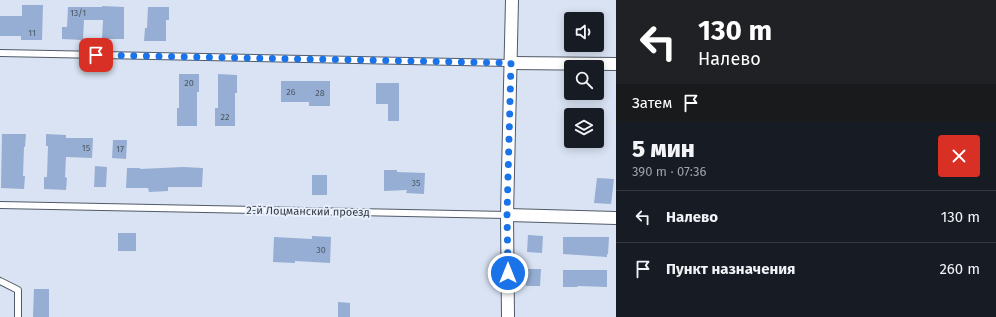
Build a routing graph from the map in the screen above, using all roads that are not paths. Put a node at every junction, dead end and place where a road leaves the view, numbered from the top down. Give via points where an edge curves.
1 (512, 0) edge
2 (0, 53) edge
3 (511, 63) junction
4 (616, 64) edge
5 (0, 205) edge
6 (507, 215) junction
7 (616, 218) edge
8 (0, 281) edge
9 (18, 317) edge
10 (508, 317) edge

1 - 3 street
2 - 3 lane
3 - 4 street
3 - 6 street
5 - 6 lane, 2-й Лоцманский проезд
6 - 7 street, 2-й Лоцманский проезд
6 - 10 street
8 - 9 lane via 18,290

